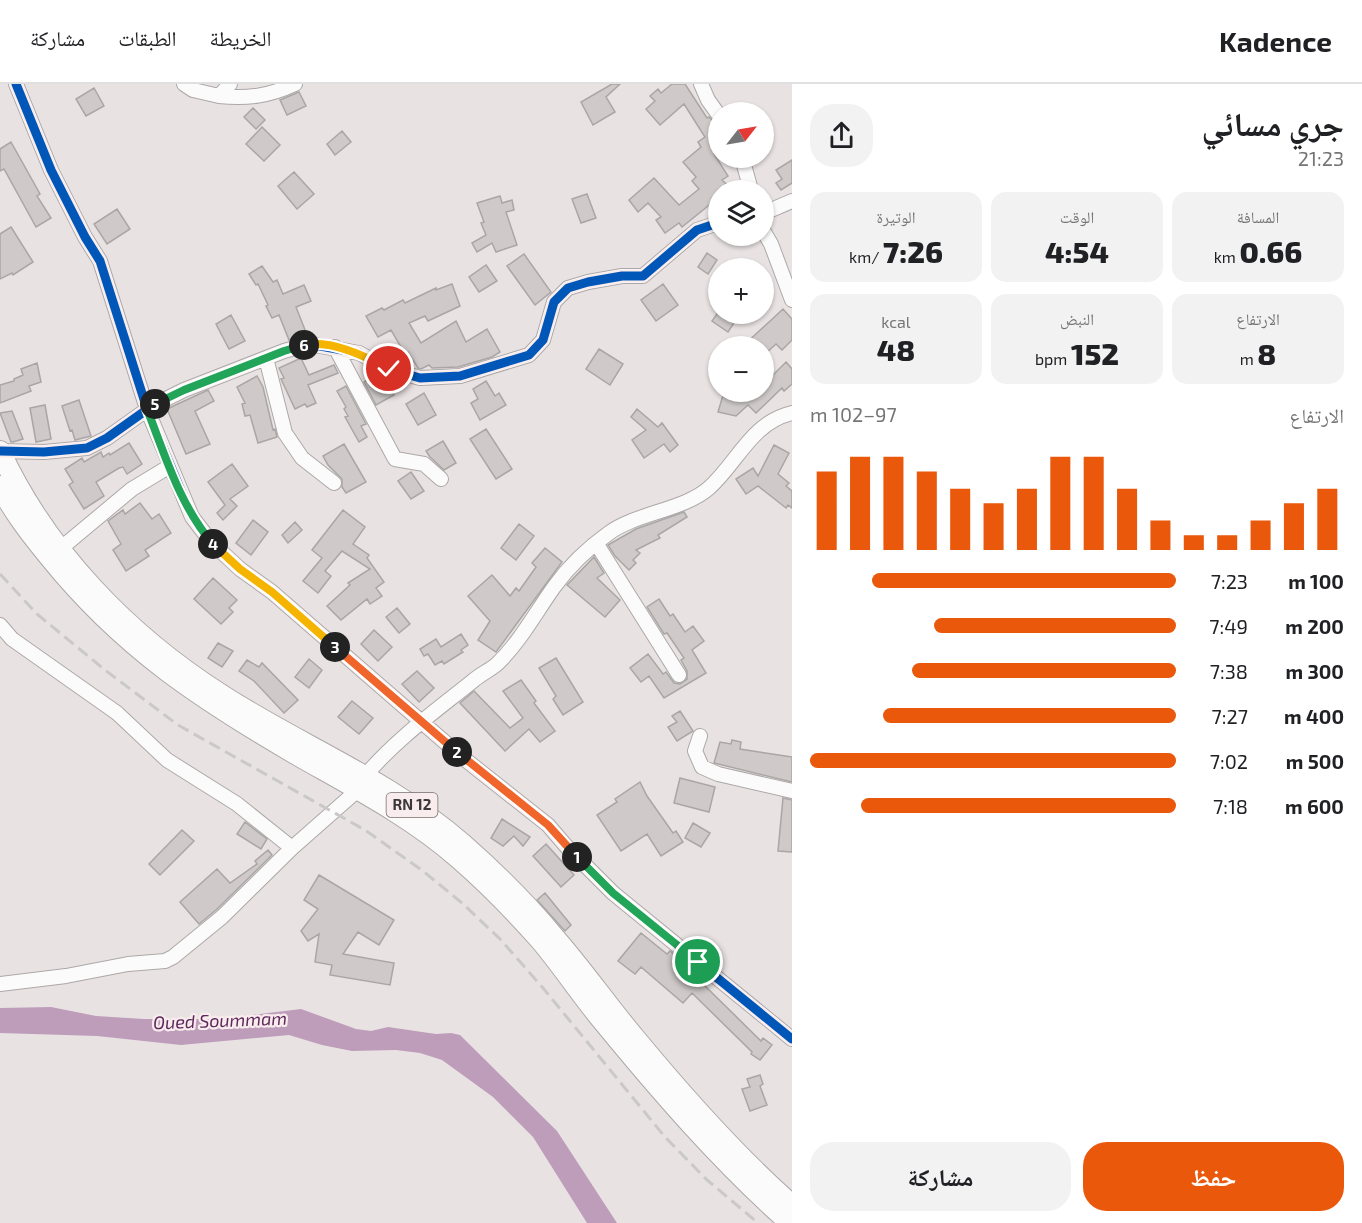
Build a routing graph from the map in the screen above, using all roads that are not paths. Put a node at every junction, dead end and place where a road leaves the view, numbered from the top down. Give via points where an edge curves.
1 (16, 84) edge
2 (184, 84) edge
3 (230, 84) edge
4 (295, 84) edge
5 (701, 84) edge
6 (219, 96) junction
7 (709, 102) edge
8 (792, 201) edge
9 (774, 209) edge
10 (708, 226) edge
11 (772, 246) edge
12 (792, 300) edge
13 (335, 347) junction
14 (266, 358) junction
15 (147, 409) junction
16 (792, 413) edge
17 (0, 451) edge
18 (170, 466) junction
19 (441, 479) dead end
20 (334, 483) dead end
21 (0, 486) edge
22 (596, 543) junction
23 (60, 549) junction
24 (0, 625) edge
25 (679, 675) dead end
26 (422, 721) junction
27 (700, 736) dead end
28 (362, 783) junction
29 (792, 791) edge
30 (292, 848) junction
31 (0, 984) edge
32 (792, 1039) edge
33 (792, 1205) edge
34 (790, 1223) edge

1 - 15 street via 51,170 100,261
2 - 6 street
3 - 6 street
4 - 6 street via 243,99
5 - 7 street
8 - 9 street
10 - 13 street via 697,230 643,276 622,276 568,288 554,302 543,340 529,355 460,376 420,378
11 - 12 street
13 - 14 street via 309,344
13 - 19 street via 396,459 424,464
14 - 15 street
14 - 20 street via 285,434 302,458
15 - 17 street via 87,448
15 - 18 street
16 - 22 street via 769,422 707,490 612,531
17 - 23 highway, RN 12 via 25,498
18 - 23 street via 132,489
18 - 26 street via 192,517 212,543
21 - 28 highway, RN 12 via 72,586 134,646 240,721
22 - 25 street
22 - 26 street via 570,566 496,664
23 - 28 highway, RN 12 via 119,615 177,663
24 - 30 street via 19,644 117,713 167,760 237,804
26 - 28 street via 380,758
26 - 32 street via 548,825 613,893
27 - 29 street via 695,751 702,767
28 - 30 street
28 - 33 highway, RN 12 via 402,798 460,842 521,899 668,1077 751,1168
28 - 34 highway, RN 12 via 458,858 540,940 687,1122 750,1188
30 - 31 street via 222,917 165,961

